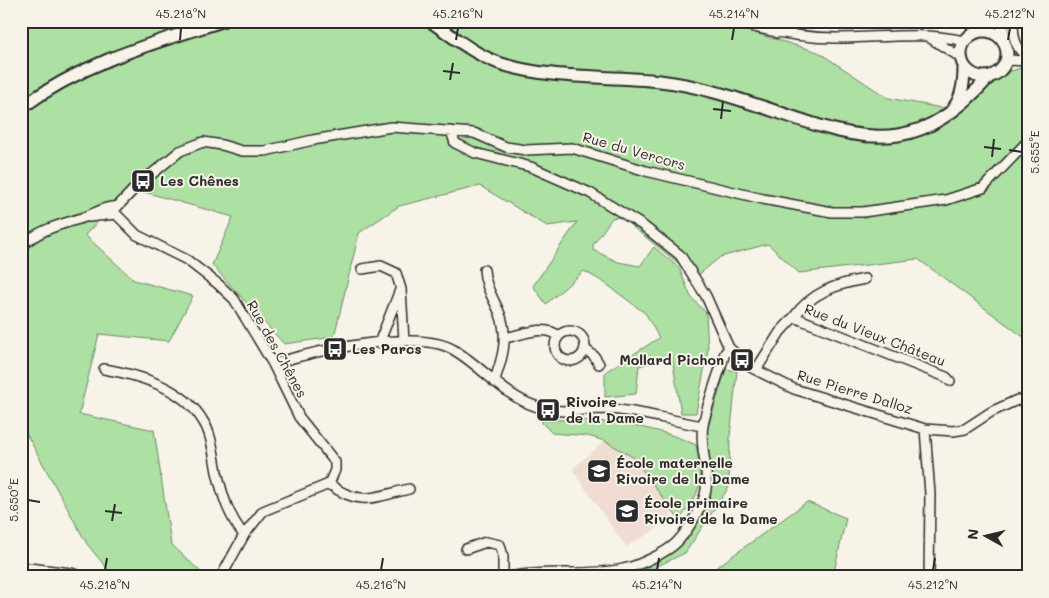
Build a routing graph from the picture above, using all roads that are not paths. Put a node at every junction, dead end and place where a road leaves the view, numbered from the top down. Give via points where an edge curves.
1 (222, 21) edge
2 (430, 21) edge
3 (731, 21) edge
4 (778, 21) edge
5 (984, 21) edge
6 (1002, 21) edge
7 (1013, 21) edge
8 (976, 32) junction
9 (777, 33) junction
10 (927, 36) junction
11 (964, 41) junction
12 (1004, 41) junction
13 (1028, 59) edge
14 (1007, 60) junction
15 (962, 62) junction
16 (989, 77) junction
17 (21, 108) edge
18 (948, 116) junction
19 (451, 132) junction
20 (1028, 141) edge
21 (115, 211) junction
22 (21, 246) edge
23 (362, 269) dead end
24 (484, 270) dead end
25 (865, 279) dead end
26 (401, 289) junction
27 (794, 318) junction
28 (558, 336) junction
29 (505, 338) junction
30 (404, 341) junction
31 (379, 343) junction
32 (729, 348) junction
33 (585, 349) junction
34 (273, 364) junction
35 (599, 364) dead end
36 (104, 369) dead end
37 (756, 370) junction
38 (950, 381) dead end
39 (494, 382) junction
40 (1028, 401) edge
41 (703, 426) junction
42 (925, 429) junction
43 (329, 484) junction
44 (409, 489) dead end
45 (244, 535) junction
46 (466, 549) dead end
47 (21, 567) edge
48 (82, 577) edge
49 (221, 577) edge
50 (503, 577) edge
51 (510, 577) edge
52 (929, 577) edge

1 - 17 main road via 133,49 83,69
2 - 18 main road via 472,50 503,65 530,72 661,81 706,90 858,136 898,136 916,132
3 - 9 street
4 - 9 street
5 - 8 main road
6 - 12 main road
7 - 13 street via 1013,38
8 - 11 main road
8 - 12 main road via 992,32
9 - 10 street via 836,38
10 - 11 street
10 - 15 street
11 - 15 main road
12 - 14 main road
13 - 14 street
14 - 16 main road via 1003,68
15 - 16 main road via 971,74
15 - 18 main road via 964,82 959,101
16 - 18 main road
19 - 20 street, Rue du Vercors via 474,133 526,150 572,148 682,180 763,199 840,212 863,212 946,200 983,188
19 - 21 street, Rue du Vercors via 391,127 265,151 242,151 202,142 180,151 137,186
19 - 32 street via 455,143 475,153 531,167 590,193 642,225 680,255 706,296
21 - 22 street via 54,225
21 - 34 street, Rue des Chênes via 137,235 187,260 234,299
23 - 26 street via 381,266 396,273
24 - 29 street via 485,282 500,314
25 - 27 street via 817,294
26 - 30 street
26 - 31 street
27 - 37 street, Rue du Vieux Château via 780,332
27 - 38 street, Rue du Vieux Château
28 - 29 street via 546,330
28 - 33 street via 568,330 580,333 586,343
28 - 33 street via 555,348 567,361 578,359
29 - 39 street
30 - 31 street
30 - 39 street via 444,345
31 - 34 street via 294,357
32 - 37 street, Rue Pierre Dalloz
32 - 41 street via 725,352
33 - 35 street
34 - 43 street, Rue des Chênes via 299,417 335,462 336,470
36 - 45 street via 131,374 187,402 204,421 226,508
37 - 42 street, Rue Pierre Dalloz via 794,389
39 - 41 street via 510,394 548,410 606,409
40 - 42 street via 1018,400 1002,406 964,429
41 - 51 street via 706,491 694,517 676,543 624,569 528,573
42 - 52 street, Rue Pierre Dalloz via 930,494
43 - 44 street via 350,498 365,499
43 - 45 street via 263,512
45 - 49 street
46 - 50 street via 486,542 500,545
47 - 48 street

